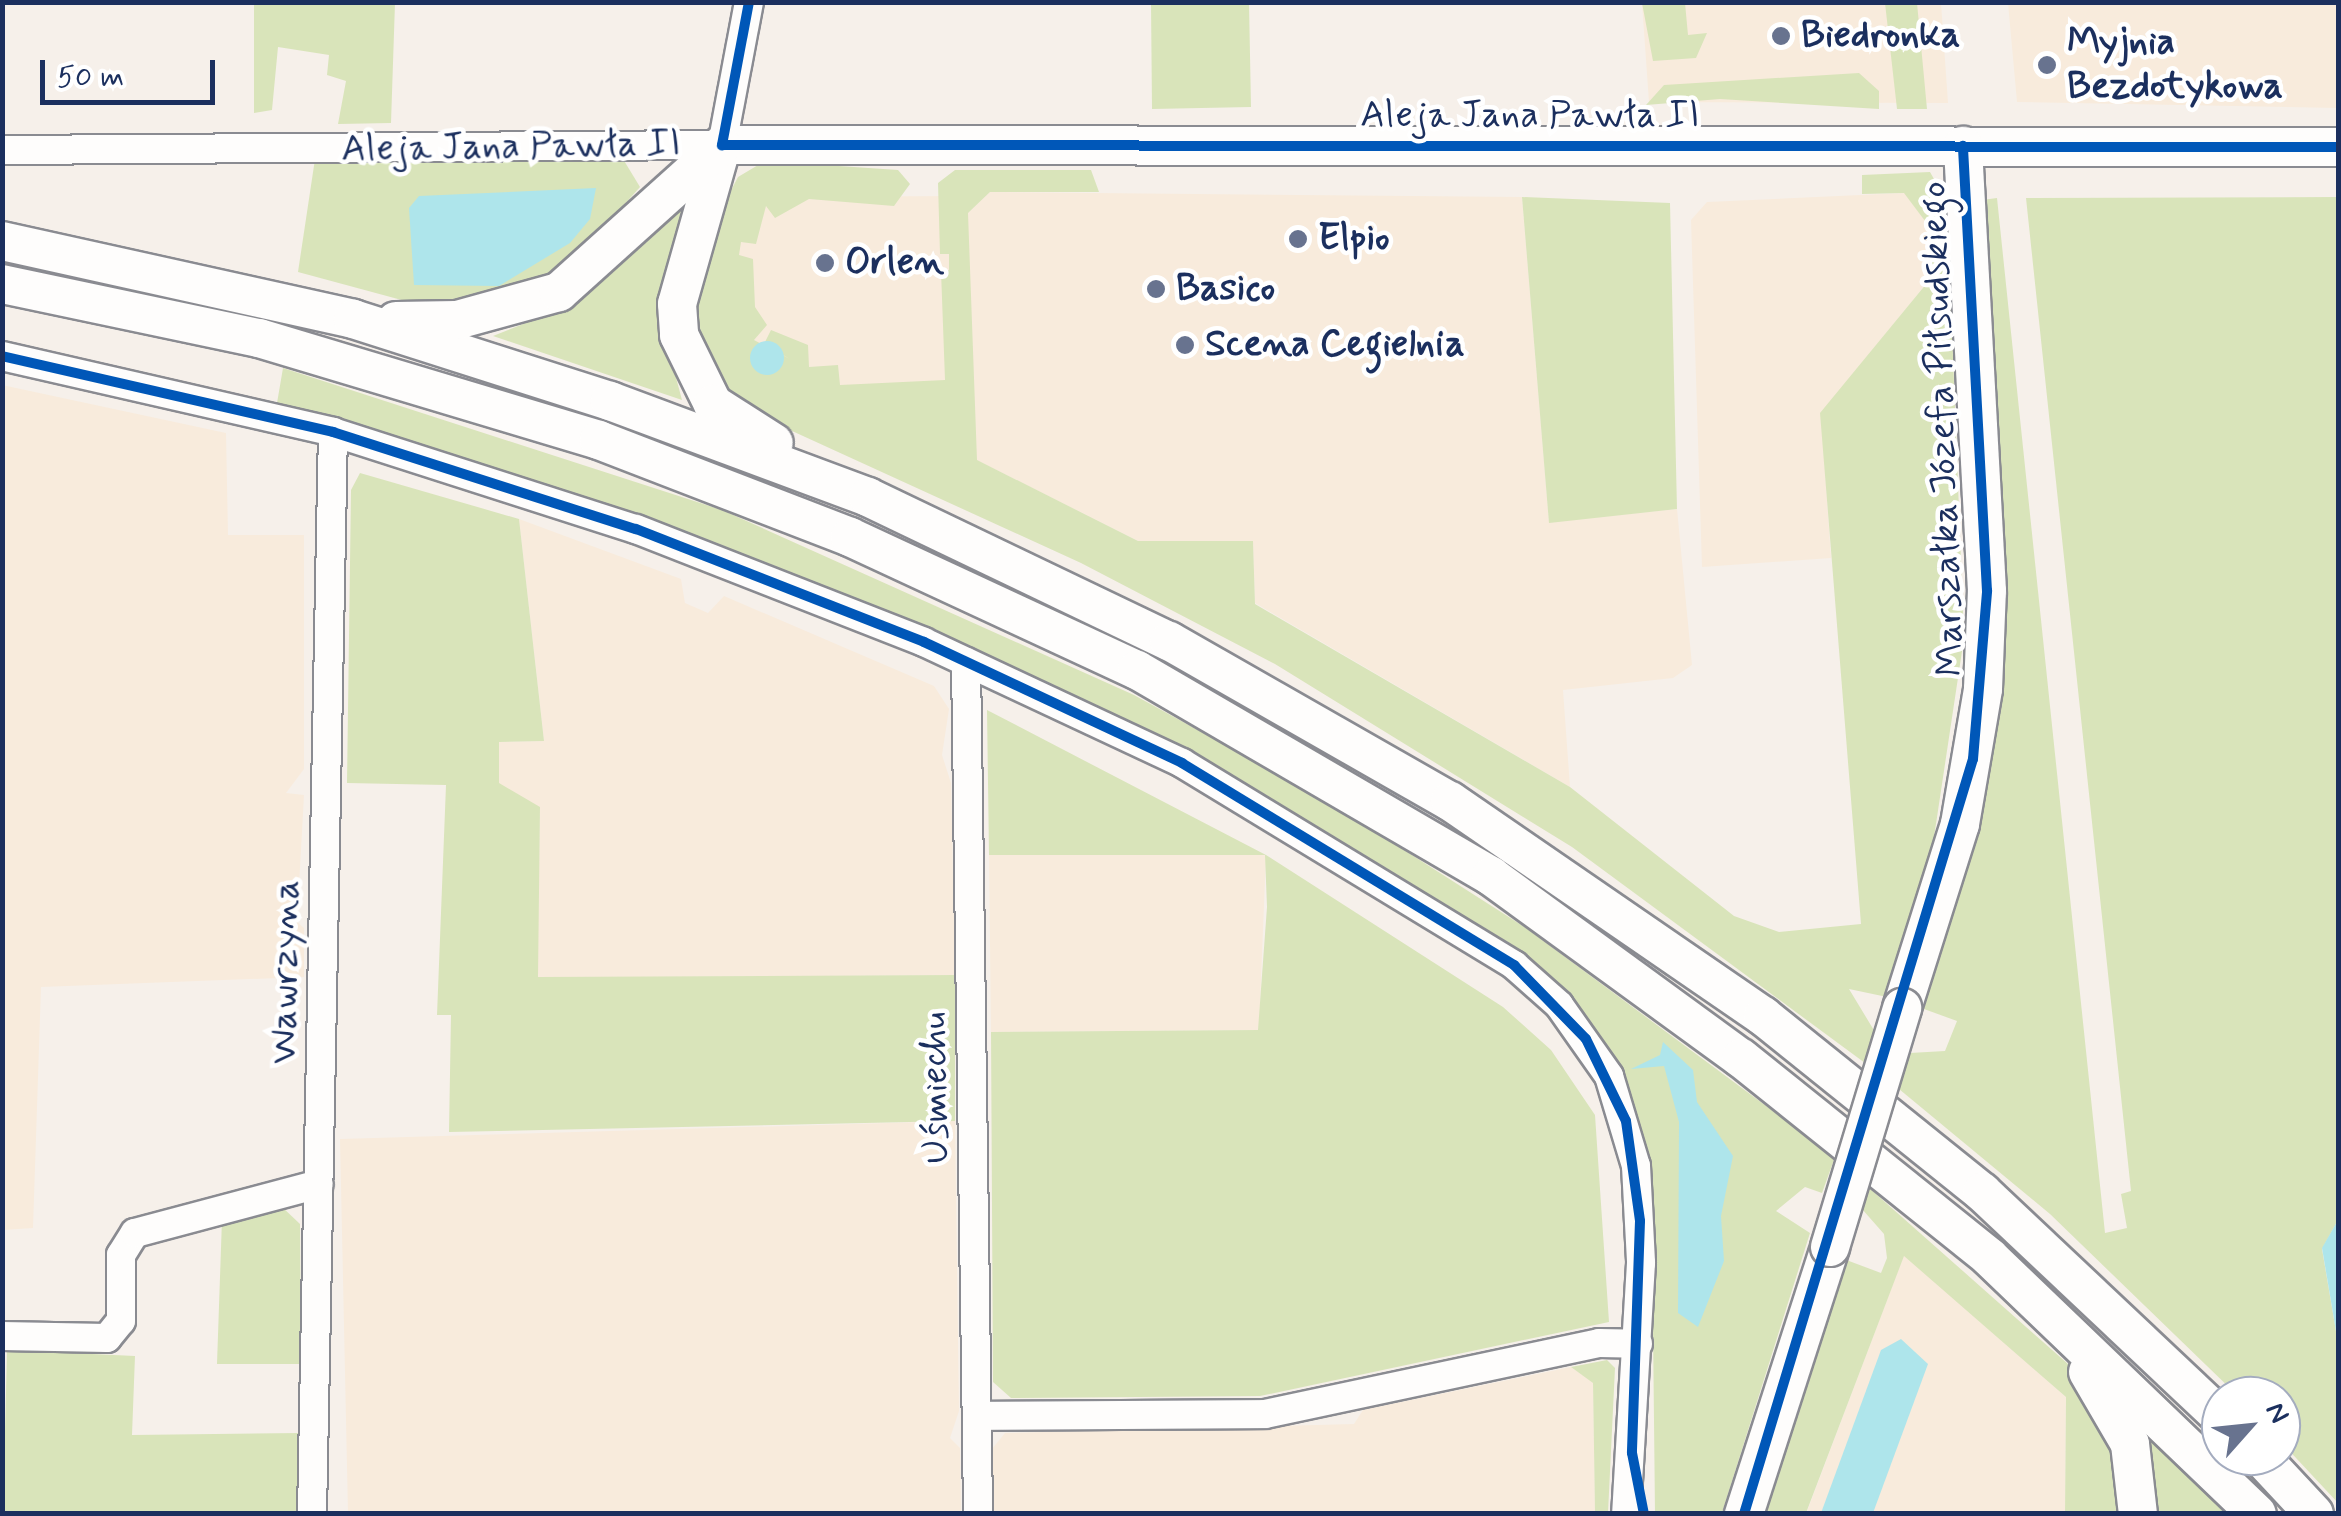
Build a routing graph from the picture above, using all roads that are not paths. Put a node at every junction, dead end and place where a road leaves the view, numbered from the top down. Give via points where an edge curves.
1 (749, 2) edge
2 (722, 146) junction
3 (1964, 146) junction
4 (2338, 147) edge
5 (2, 150) edge
6 (2, 241) edge
7 (2, 284) edge
8 (353, 319) junction
9 (2, 356) edge
10 (333, 432) junction
11 (868, 497) junction
12 (966, 662) junction
13 (319, 1184) junction
14 (1988, 1257) junction
15 (2, 1336) edge
16 (1638, 1344) junction
17 (2201, 1398) edge
18 (977, 1416) junction
19 (1632, 1453) junction
20 (2279, 1476) edge
21 (312, 1514) edge
22 (978, 1514) edge
23 (1626, 1514) edge
24 (1644, 1514) edge
25 (1744, 1514) edge
26 (2138, 1514) edge
27 (2257, 1514) edge
28 (2314, 1514) edge

1 - 2 street
2 - 3 main road, Aleja Jana Pawła II
2 - 5 street, Aleja Jana Pawła II
2 - 8 main road via 559,292 457,320
2 - 11 main road via 677,304 684,360 730,418
3 - 4 main road, Aleja Jana Pawła II
3 - 25 main road, Marszałka Józefa Piłsudskiego, bridge via 1987,591 1983,689 1960,824
6 - 8 main road
7 - 14 main road via 258,338 599,440 1010,606 1264,742 1569,931
8 - 11 main road via 610,400
9 - 10 street
10 - 12 street via 636,530
10 - 13 street, Wawrzyna
11 - 17 main road via 1264,692 1562,872 1763,1016 2010,1216
12 - 16 street via 1182,763 1514,965 1560,1005 1609,1076 1626,1121 1640,1222
12 - 18 street, Uśmiechu
13 - 15 street via 135,1233 121,1255 121,1321 107,1338
13 - 21 street, Wawrzyna
14 - 26 main road via 2118,1417
14 - 27 main road
16 - 18 street via 1598,1343 1265,1414
16 - 19 street
18 - 22 street, Uśmiechu
19 - 23 street
19 - 24 street
20 - 28 main road

